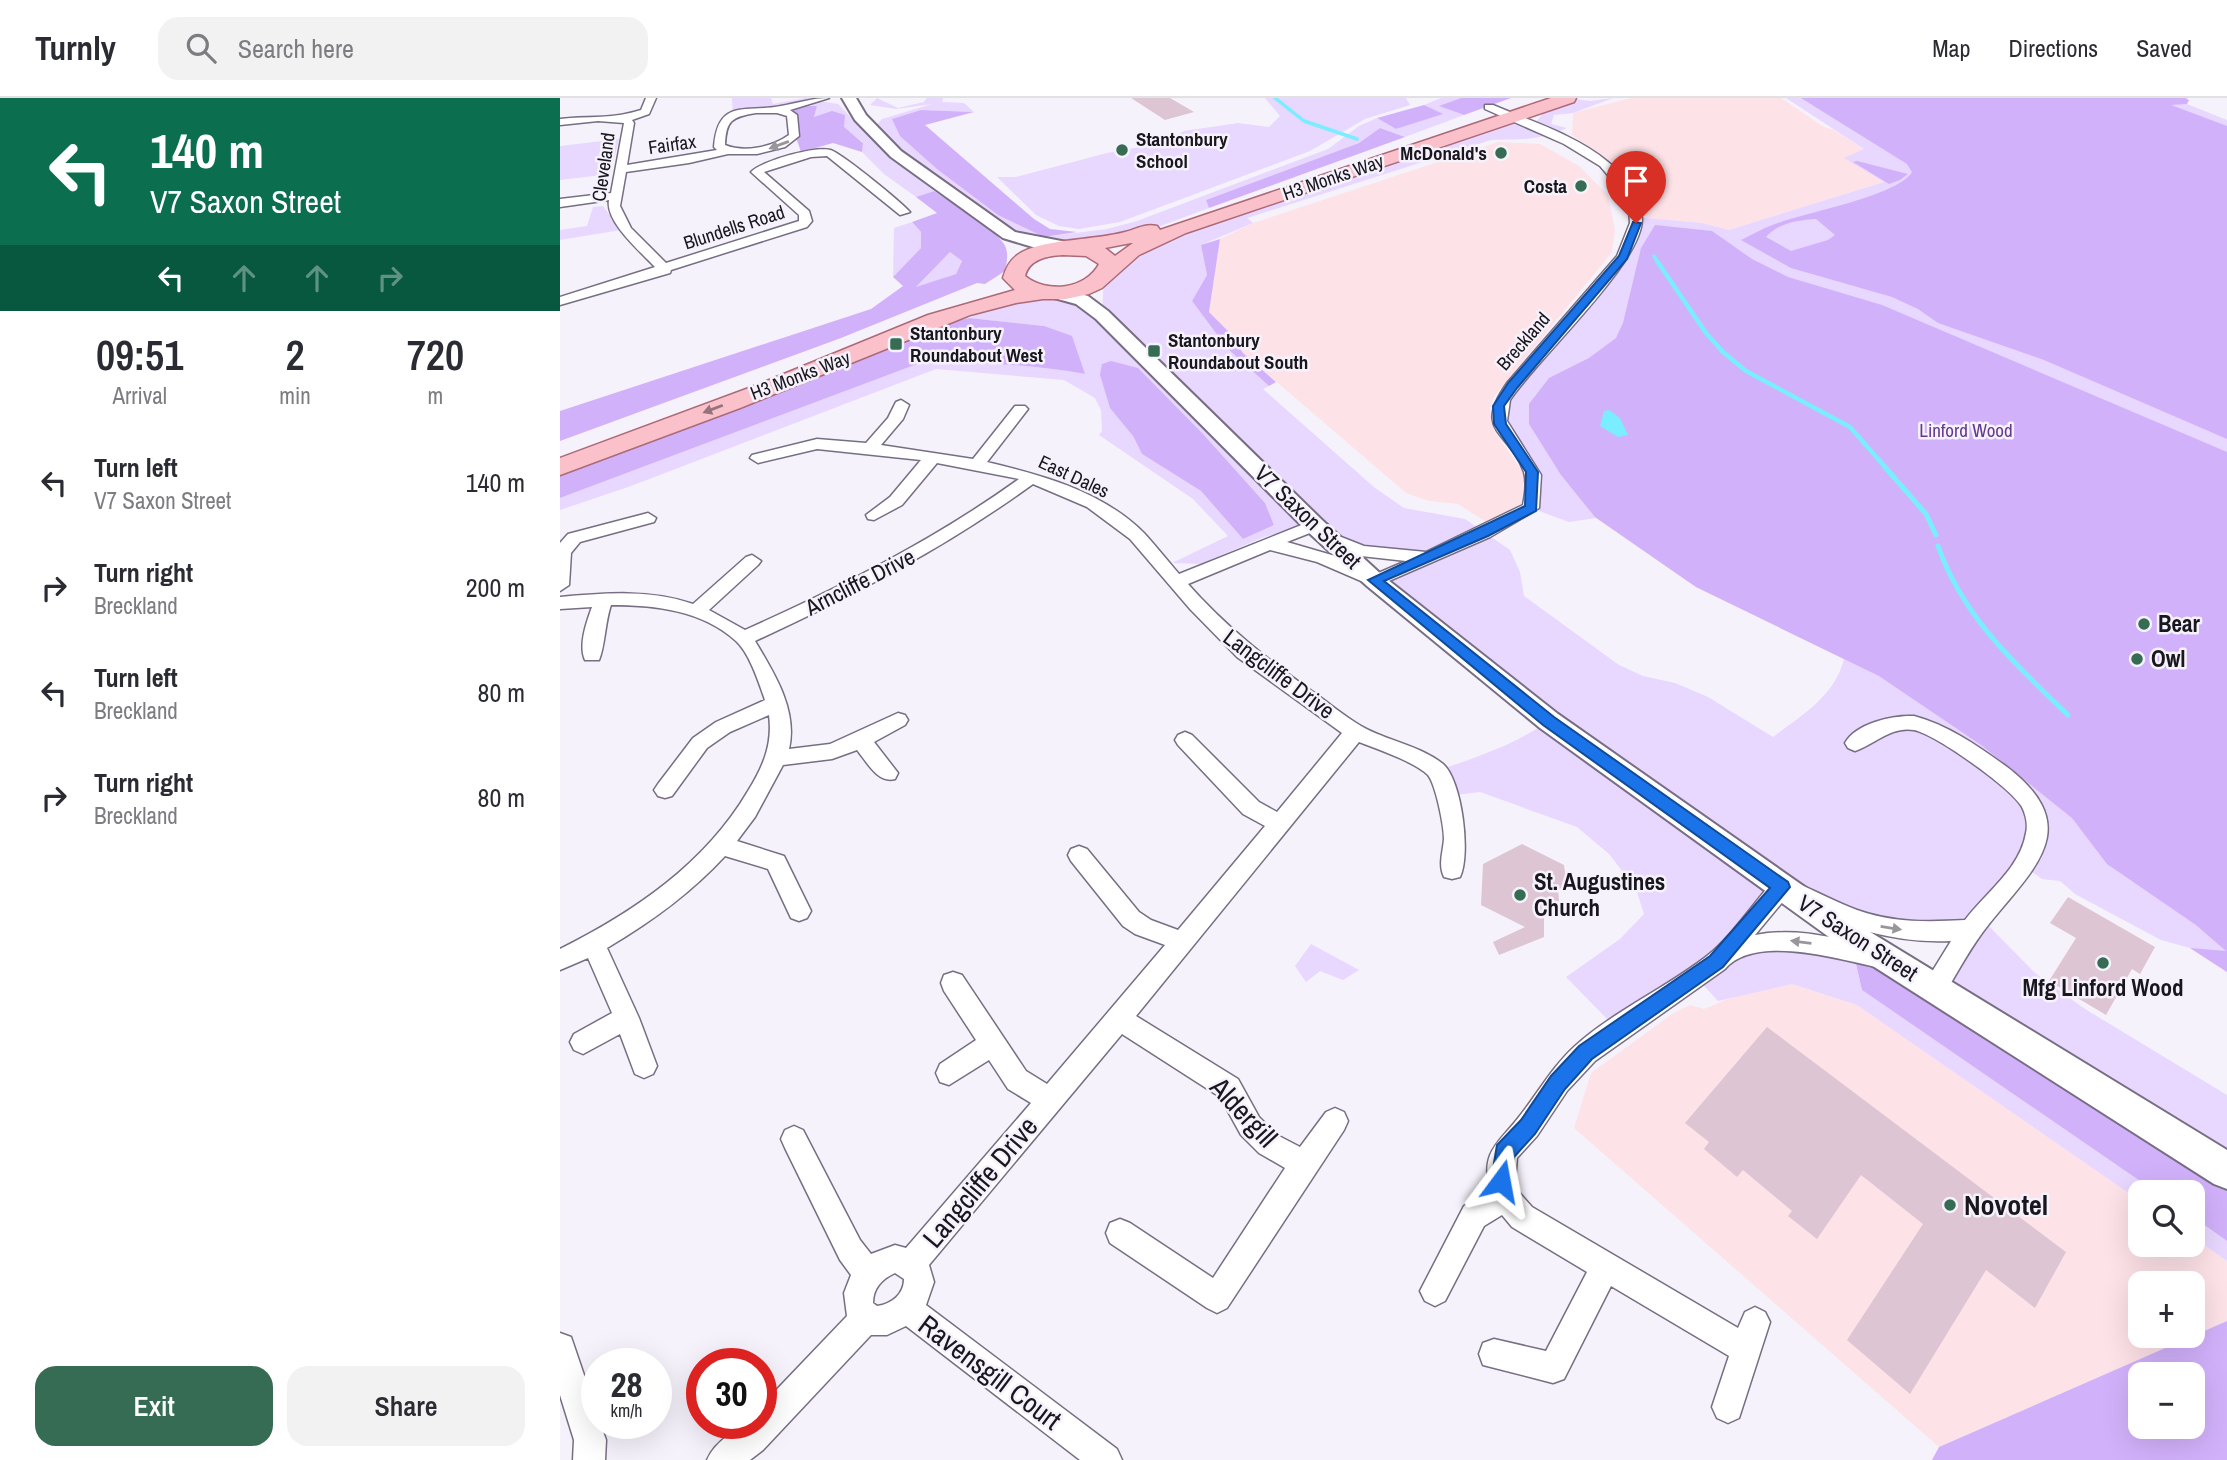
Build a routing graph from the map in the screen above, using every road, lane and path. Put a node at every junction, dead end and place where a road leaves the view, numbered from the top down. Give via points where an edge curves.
1 (651, 98) edge
2 (824, 98) edge
3 (1518, 98) edge
4 (1560, 100) edge
5 (732, 102) dead end
6 (852, 104) edge
7 (782, 109) junction
8 (733, 116) junction
9 (1488, 116) junction
10 (1511, 116) junction
11 (625, 119) junction
12 (560, 122) edge
13 (1465, 124) junction
14 (1540, 129) junction
15 (729, 151) junction
16 (620, 169) junction
17 (615, 196) junction
18 (560, 204) edge
19 (904, 212) dead end
20 (1173, 226) junction
21 (1009, 235) junction
22 (1143, 238) junction
23 (1073, 248) junction
24 (1016, 267) junction
25 (665, 270) junction
26 (1106, 275) junction
27 (1048, 292) junction
28 (982, 297) junction
29 (560, 301) edge
30 (934, 315) junction
31 (1107, 321) junction
32 (662, 405) dead end
33 (901, 405) dead end
34 (1020, 409) dead end
35 (870, 448) junction
36 (758, 458) dead end
37 (932, 458) junction
38 (978, 464) junction
39 (560, 467) edge
40 (1032, 477) junction
41 (874, 515) dead end
42 (648, 518) dead end
43 (1322, 532) junction
44 (1268, 544) junction
45 (1429, 557) junction
46 (752, 561) dead end
47 (1375, 580) junction
48 (1176, 582) junction
49 (560, 585) edge
50 (604, 599) junction
51 (560, 603) edge
52 (698, 610) junction
53 (744, 638) junction
54 (592, 655) dead end
55 (776, 704) junction
56 (898, 720) dead end
57 (1355, 732) junction
58 (861, 740) junction
59 (1185, 740) dead end
60 (1855, 743) dead end
61 (777, 758) junction
62 (888, 773) dead end
63 (665, 790) dead end
64 (1279, 823) junction
65 (723, 846) junction
66 (1079, 855) dead end
67 (1452, 870) dead end
68 (1782, 887) junction
69 (799, 911) dead end
70 (1973, 929) junction
71 (1181, 941) junction
72 (594, 944) junction
73 (1727, 950) junction
74 (560, 960) edge
75 (1892, 961) junction
76 (953, 983) dead end
77 (1934, 988) junction
78 (627, 1017) junction
79 (1119, 1019) junction
80 (583, 1041) dead end
81 (992, 1044) junction
82 (644, 1066) dead end
83 (948, 1073) dead end
84 (1049, 1100) junction
85 (1335, 1121) dead end
86 (794, 1139) dead end
87 (1304, 1164) junction
88 (2227, 1171) edge
89 (1505, 1197) junction
90 (1120, 1233) dead end
91 (911, 1264) junction
92 (1605, 1265) junction
93 (868, 1274) junction
94 (1435, 1291) dead end
95 (907, 1309) junction
96 (866, 1318) junction
97 (560, 1348) edge
98 (1494, 1354) dead end
99 (1728, 1407) dead end
100 (754, 1450) edge
101 (589, 1460) edge
102 (723, 1460) edge
103 (1106, 1460) edge

1 - 11 street via 645,112
2 - 7 street
3 - 9 main road, H3 Monks Way
4 - 10 main road, H3 Monks Way
4 - 14 street via 1536,122
5 - 8 street
6 - 21 street via 896,154
7 - 8 street
7 -> 15 street, Fairfax via 792,115 793,139 757,151
8 - 15 street, Fairfax via 721,124 719,147
9 - 10 main road, H3 Monks Way
9 - 13 main road, H3 Monks Way
10 - 14 street, Breckland
11 - 12 street, Cleveland
11 - 16 street, Cleveland via 629,123
13 - 20 main road, H3 Monks Way
13 - 20 main road, H3 Monks Way via 1440,124
14 - 45 street, Breckland via 1588,154 1615,176 1628,192 1636,223 1623,257 1499,406 1500,424 1532,472 1531,508
15 - 16 street, Fairfax
16 - 17 street, Cleveland
17 - 18 street
17 - 25 street, Cleveland via 618,219
19 - 25 street, Blundells Road via 830,153 811,154 757,172 805,214 803,224
20 - 22 main road, H3 Monks Way
21 - 23 street
21 - 24 street
22 - 23 main road, H3 Monks Way
22 - 26 main road, H3 Monks Way
23 - 24 main road, H3 Monks Way via 1040,252
23 - 26 main road via 1105,256 1110,264
24 - 27 main road via 1014,278 1019,284
24 - 28 main road, H3 Monks Way
25 - 29 street, Blundells Road
26 - 27 main road, H3 Monks Way via 1083,288
26 - 31 street
27 - 28 main road, H3 Monks Way
27 - 31 street, V7 Saxon Street via 1082,300
28 - 30 main road, H3 Monks Way
30 - 32 main road, H3 Monks Way
30 -> 39 main road, H3 Monks Way
31 - 43 street, V7 Saxon Street
33 - 35 street
34 - 38 street
35 - 36 street, East Dales via 817,444
35 - 37 street, East Dales
37 - 38 street, East Dales
37 - 41 street via 896,501
38 - 40 street, East Dales
40 - 48 street, East Dales via 1093,503 1136,535
40 - 53 street, Arncliffe Drive via 943,539 859,585
42 - 49 street via 573,538 562,552
43 - 44 street
43 - 45 street via 1380,554
43 - 47 street, V7 Saxon Street
44 - 47 street via 1328,558
44 - 48 street
45 - 47 street, Breckland
46 - 52 street
47 - 68 street, V7 Saxon Street via 1527,704
48 - 57 street, Langcliffe Drive via 1244,652
50 - 51 street
50 - 52 street via 654,600
50 - 54 street
52 - 53 street
53 - 55 street
55 - 61 street via 781,727
55 - 63 street via 723,727 700,743
56 - 58 street
57 - 64 street, Langcliffe Drive
57 - 67 street, Langcliffe Drive via 1399,749 1437,771 1455,836
58 - 61 street via 832,751
58 - 62 street
59 - 64 street via 1251,808
60 - 70 street via 1907,715 1937,731 1992,780 2028,798 2037,832 2011,887
61 - 65 street
64 - 71 street, Langcliffe Drive
65 - 69 street via 776,862
65 - 72 street via 654,906
66 - 71 street via 1131,919
68 -> 70 street via 1846,916 1887,928
68 - 73 street
68 - 75 street, V7 Saxon Street
70 - 77 street
71 - 79 street, Langcliffe Drive
72 - 74 street
72 - 78 street
75 -> 73 street via 1782,940
73 - 89 street via 1696,977 1586,1053 1558,1082 1504,1153 1501,1181
75 - 77 street, V7 Saxon Street
76 - 81 street, Langcliffe Drive
77 - 88 street, V7 Saxon Street
78 - 80 street
78 - 82 street
79 - 84 street, Langcliffe Drive
79 - 87 street, Aldergill via 1229,1088 1250,1126 1268,1144
81 - 83 street
81 - 84 street, Langcliffe Drive via 1017,1080
84 - 91 street, Langcliffe Drive
85 - 87 street
86 - 93 street via 850,1250
87 - 90 street via 1217,1298
89 - 92 street via 1522,1217
89 - 94 street via 1474,1216
91 - 93 street, Langcliffe Drive via 895,1259
91 - 95 street, Langcliffe Drive via 919,1279
92 - 98 street via 1553,1368
92 - 99 street via 1750,1336
93 - 96 street via 858,1293
95 - 96 street via 891,1320
95 - 103 street, Ravensgill Court
96 - 100 street
97 - 101 street via 590,1440
100 - 102 street

